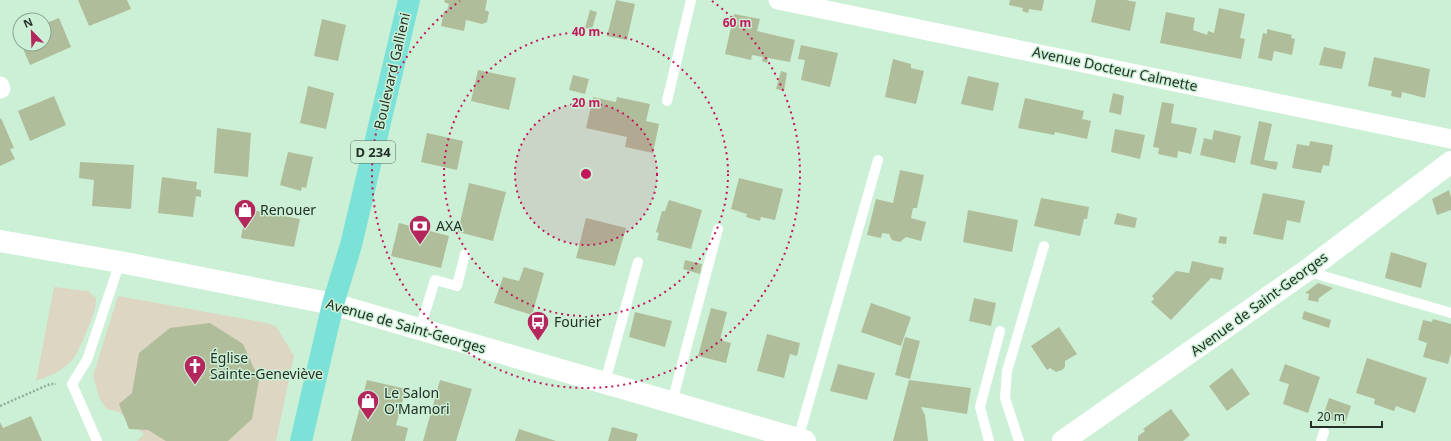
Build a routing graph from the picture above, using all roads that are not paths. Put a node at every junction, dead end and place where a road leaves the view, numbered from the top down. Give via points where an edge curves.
1 (409, 0) edge
2 (691, 0) edge
3 (778, 0) edge
4 (667, 101) dead end
5 (1451, 139) edge
6 (878, 160) dead end
7 (1451, 162) edge
8 (718, 230) dead end
9 (0, 241) edge
10 (1044, 246) dead end
11 (465, 254) dead end
12 (120, 262) junction
13 (638, 262) dead end
14 (1306, 271) junction
15 (333, 304) junction
16 (1451, 313) edge
17 (420, 329) junction
18 (1000, 331) dead end
19 (605, 382) junction
20 (672, 402) junction
21 (801, 440) edge
22 (97, 441) edge
23 (301, 441) edge
24 (989, 441) edge
25 (1019, 441) edge
26 (1062, 441) edge

1 - 15 main road, Boulevard Gallieni / D 234 via 351,245
2 - 4 lane
3 - 5 street, Avenue Docteur Calmette
6 - 21 lane
7 - 14 main road, Avenue de Saint-Georges
8 - 20 lane
9 - 12 main road, Avenue de Saint-Georges
10 - 25 lane via 1007,371 1005,398
11 - 17 lane via 457,286 435,280
12 - 15 main road, Avenue de Saint-Georges
12 - 22 lane via 87,360 72,384
13 - 19 lane
14 - 16 lane
14 - 26 main road, Avenue de Saint-Georges
15 - 17 main road, Avenue de Saint-Georges
15 - 23 main road, D 234
17 - 19 main road, Avenue de Saint-Georges
18 - 24 lane via 980,407
19 - 20 main road, Avenue de Saint-Georges
20 - 21 main road, Avenue de Saint-Georges

